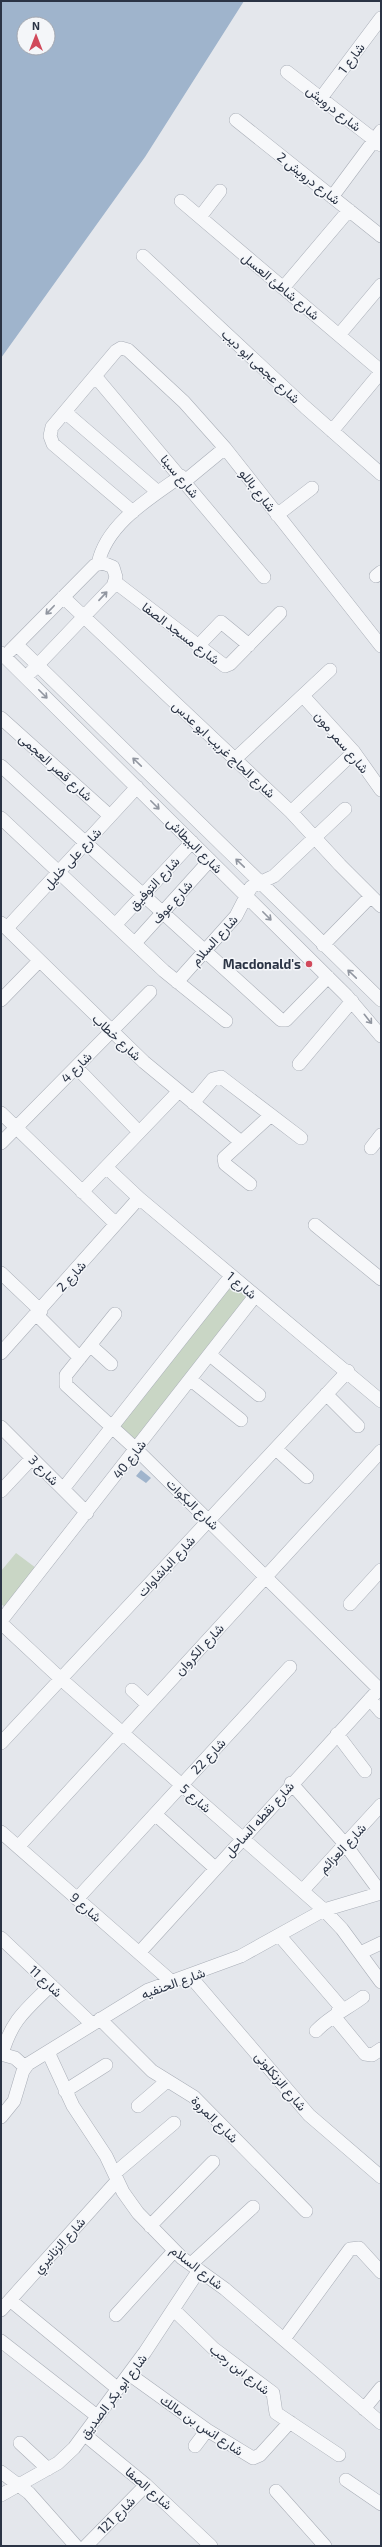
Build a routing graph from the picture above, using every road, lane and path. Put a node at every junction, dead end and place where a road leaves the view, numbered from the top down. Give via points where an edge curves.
1 (381, 18) edge
2 (287, 72) dead end
3 (321, 98) junction
4 (236, 120) dead end
5 (379, 139) edge
6 (220, 191) dead end
7 (332, 197) junction
8 (181, 202) dead end
9 (349, 210) junction
10 (200, 217) junction
11 (381, 236) edge
12 (143, 256) dead end
13 (381, 285) edge
14 (283, 288) junction
15 (339, 335) junction
16 (381, 371) edge
17 (95, 376) junction
18 (65, 412) junction
19 (332, 431) junction
20 (225, 448) junction
21 (381, 474) edge
22 (183, 478) junction
23 (312, 488) dead end
24 (158, 492) junction
25 (133, 512) junction
26 (277, 515) junction
27 (98, 564) junction
28 (264, 576) dead end
29 (115, 582) junction
30 (63, 597) junction
31 (280, 613) dead end
32 (84, 616) junction
33 (17, 645) junction
34 (249, 645) junction
35 (198, 646) junction
36 (381, 646) edge
37 (3, 655) edge
38 (38, 666) junction
39 (330, 670) dead end
40 (26, 678) junction
41 (303, 696) junction
42 (1, 718) edge
43 (354, 752) junction
44 (235, 759) junction
45 (1, 766) edge
46 (136, 787) junction
47 (381, 790) edge
48 (345, 809) dead end
49 (292, 812) junction
50 (110, 816) junction
51 (1, 818) edge
52 (315, 837) junction
53 (86, 842) junction
54 (192, 842) junction
55 (210, 860) junction
56 (59, 872) junction
57 (260, 883) junction
58 (143, 895) junction
59 (247, 896) junction
60 (371, 896) junction
61 (381, 906) edge
62 (162, 912) junction
63 (116, 924) junction
64 (4, 926) edge
65 (135, 943) junction
66 (323, 945) junction
67 (205, 951) junction
68 (39, 961) junction
69 (328, 977) junction
70 (177, 982) junction
71 (150, 992) dead end
72 (1, 1000) edge
73 (381, 1000) edge
74 (352, 1001) junction
75 (226, 1021) dead end
76 (111, 1032) junction
77 (381, 1033) edge
78 (299, 1064) dead end
79 (76, 1067) junction
80 (178, 1092) junction
81 (193, 1103) junction
82 (1, 1113) edge
83 (271, 1115) junction
84 (16, 1128) junction
85 (139, 1132) junction
86 (381, 1135) edge
87 (301, 1138) dead end
88 (241, 1142) junction
89 (1, 1143) edge
90 (371, 1148) dead end
91 (106, 1167) junction
92 (250, 1184) dead end
93 (82, 1192) junction
94 (139, 1198) junction
95 (116, 1224) junction
96 (315, 1225) dead end
97 (1, 1273) edge
98 (231, 1276) junction
99 (381, 1279) edge
100 (255, 1296) junction
101 (39, 1313) junction
102 (115, 1314) dead end
103 (90, 1345) junction
104 (1, 1353) edge
105 (210, 1355) junction
106 (80, 1358) junction
107 (111, 1364) dead end
108 (348, 1371) junction
109 (191, 1380) junction
110 (326, 1394) junction
111 (259, 1395) dead end
112 (379, 1395) edge
113 (241, 1420) dead end
114 (358, 1426) dead end
115 (1, 1427) edge
116 (112, 1427) junction
117 (276, 1448) junction
118 (136, 1450) junction
119 (381, 1451) edge
120 (32, 1458) junction
121 (307, 1477) dead end
122 (63, 1489) junction
123 (1, 1491) edge
124 (87, 1513) junction
125 (209, 1520) junction
126 (381, 1570) edge
127 (266, 1576) junction
128 (350, 1604) dead end
129 (1, 1622) edge
130 (290, 1666) dead end
131 (61, 1679) junction
132 (132, 1690) dead end
133 (377, 1692) edge
134 (147, 1704) junction
135 (381, 1712) edge
136 (121, 1732) junction
137 (337, 1734) junction
138 (1, 1743) edge
139 (365, 1771) dead end
140 (291, 1783) junction
141 (181, 1786) junction
142 (381, 1805) edge
143 (155, 1814) junction
144 (1, 1832) edge
145 (242, 1838) junction
146 (345, 1844) junction
147 (18, 1847) junction
148 (215, 1868) junction
149 (303, 1890) junction
150 (381, 1893) edge
151 (77, 1899) junction
152 (324, 1910) junction
153 (280, 1935) junction
154 (1, 1938) edge
155 (381, 1943) edge
156 (139, 1953) junction
157 (360, 1954) junction
158 (190, 1976) junction
159 (171, 1981) junction
160 (381, 1982) edge
161 (51, 1986) junction
162 (363, 1997) dead end
163 (339, 2012) junction
164 (96, 2022) junction
165 (316, 2030) dead end
166 (381, 2049) edge
167 (48, 2052) junction
168 (2, 2054) edge
169 (106, 2066) dead end
170 (25, 2068) junction
171 (167, 2081) junction
172 (65, 2091) junction
173 (138, 2106) dead end
174 (1, 2117) edge
175 (174, 2123) dead end
176 (213, 2162) dead end
177 (116, 2177) junction
178 (381, 2177) edge
179 (253, 2207) dead end
180 (306, 2211) dead end
181 (150, 2226) junction
182 (174, 2251) junction
183 (195, 2267) junction
184 (381, 2272) edge
185 (10, 2300) junction
186 (1, 2310) edge
187 (174, 2310) junction
188 (116, 2315) dead end
189 (284, 2339) junction
190 (1, 2341) edge
191 (129, 2374) junction
192 (117, 2388) junction
193 (381, 2388) edge
194 (364, 2409) junction
195 (97, 2416) junction
196 (290, 2422) junction
197 (381, 2423) edge
198 (207, 2430) junction
199 (85, 2435) junction
200 (20, 2443) dead end
201 (195, 2446) dead end
202 (338, 2455) dead end
203 (48, 2469) junction
204 (1, 2472) edge
205 (346, 2480) dead end
206 (18, 2484) junction
207 (146, 2485) junction
208 (276, 2491) dead end
209 (1, 2495) edge
210 (381, 2504) edge
211 (76, 2546) edge
212 (86, 2546) edge
213 (211, 2546) edge
214 (325, 2546) edge

1 - 3 street, شارع 1
2 - 3 street, شارع درويش
3 - 5 street, شارع درويش
4 - 7 street, شارع درويش 2
5 - 7 street
6 - 10 street
7 - 9 street, شارع درويش 2
8 - 10 street, شارع شاطئ العسل
9 - 11 street, شارع درويش 2
9 - 14 street
10 - 14 street, شارع شاطئ العسل
12 - 19 street, شارع عجمى ابو ديب
13 - 15 street
14 - 15 street, شارع شاطئ العسل
15 - 16 street, شارع شاطئ العسل
16 - 19 street
17 - 18 street
17 - 20 street, شارع باللو via 116,351 122,348 128,350 184,402
17 - 22 street, شارع سينا
18 - 24 street
18 - 25 street via 52,427 51,440
19 - 21 street, شارع عجمى ابو ديب
20 - 22 street
20 - 26 street, شارع باللو
22 - 24 street
22 - 28 street, شارع سينا
23 - 26 street
24 - 25 street
25 - 27 street via 105,542
26 - 36 street, شارع باللو
27 - 29 street via 103,563 113,568
27 - 30 street
32 -> 29 street
29 - 35 street, شارع مسجد الصفا
30 - 32 street, شارع الحاج غريب ابو عدس
30 -> 33 street
31 - 34 street, شارع مسجد الصفا
32 - 38 street
32 - 44 street, شارع الحاج غريب ابو عدس
33 - 37 street
33 - 38 street, شارع البيطاش
34 - 35 street, شارع مسجد الصفا via 226,666
34 - 35 street via 221,622
37 - 40 street, شارع البيطاش
38 - 40 street
57 -> 38 street, شارع البيطاش
39 - 41 street
40 -> 46 street, شارع البيطاش
41 - 43 street, شارع سمر مون
41 - 44 street
42 - 50 street, شارع قصر العجمى
43 - 47 street, شارع سمر مون
43 - 49 street
44 - 49 street, شارع الحاج غريب ابو عدس
45 - 53 street
46 - 50 street, شارع على خليل
46 -> 54 street, شارع البيطاش
48 - 52 street, شارع السلام
49 - 52 street, شارع الحاج غريب ابو عدس
50 - 53 street, شارع على خليل
51 - 56 street
52 - 57 street, شارع السلام via 274,876
52 - 60 street, شارع الحاج غريب ابو عدس
53 - 56 street, شارع على خليل
53 - 58 street
54 - 55 street, شارع البيطاش
54 - 58 street, شارع التوفيق
55 - 59 street, شارع البيطاش
55 - 62 street, شارع عوف
56 - 63 street
56 - 64 street, شارع على خليل
57 - 59 street, شارع السلام via 251,887
57 - 66 street, شارع البيطاش
58 - 62 street
58 - 63 street, شارع التوفيق
59 - 67 street, شارع السلام via 236,916
59 -> 69 street, شارع البيطاش
60 - 61 street, شارع الحاج غريب ابو عدس
60 - 66 street
62 - 65 street, شارع عوف
62 - 67 street
63 - 65 street
64 - 68 street, شارع خطاب
65 - 70 street
73 -> 66 street, شارع البيطاش
67 - 69 street via 281,1020 286,1020
67 - 70 street, شارع السلام
68 - 72 street
68 - 76 street, شارع خطاب
69 - 74 street, شارع البيطاش
70 - 75 street
71 - 76 street, شارع 4
74 -> 77 street, شارع البيطاش
74 - 78 street
76 - 79 street, شارع 4
76 - 80 street, شارع خطاب
79 - 84 street, شارع 4
79 - 85 street
80 - 81 street, شارع خطاب
80 - 85 street
81 - 83 street via 213,1079 221,1077
81 - 88 street, شارع خطاب
82 - 84 street
83 - 87 street
83 - 88 street
84 - 89 street, شارع 4
84 - 93 street
85 - 91 street
86 - 90 street
88 - 92 street via 226,1155 224,1161
91 - 93 street
91 - 94 street, شارع 1
93 - 95 street
94 - 95 street, شارع 2
94 - 98 street, شارع 1
95 - 101 street, شارع 2
96 - 99 street
97 - 101 street
98 - 100 street, شارع 1
98 - 116 street
100 - 105 street, شارع 40
100 - 108 street, شارع 1
101 - 104 street, شارع 2
101 - 106 street
102 - 103 street, شارع البكوات
103 - 106 street, شارع البكوات
103 - 107 street
105 - 109 street, شارع 40
105 - 111 street
106 - 116 street, شارع البكوات via 66,1375 66,1385
108 - 110 street, شارع الباشاوات
108 - 112 street, شارع 1
109 - 113 street
109 - 118 street, شارع 40
110 - 114 street
110 - 117 street, شارع الباشاوات
115 - 120 street, شارع 3
116 - 118 street, شارع البكوات
116 - 122 street
117 - 121 street
117 - 125 street, شارع الباشاوات
118 - 124 street, شارع 40
118 - 125 street, شارع البكوات
119 - 127 street, شارع الكروان
120 - 122 street, شارع 3
120 - 123 street
122 - 124 street, شارع 3
124 - 129 street, شارع 40
125 - 127 street, شارع البكوات
125 - 131 street, شارع الباشاوات
126 - 128 street
127 - 133 street, شارع البكوات
127 - 134 street, شارع الكروان
129 - 131 street, شارع 5
130 - 141 street, شارع 22
131 - 136 street, شارع 5
131 - 138 street, شارع الباشاوات
132 - 134 street
133 - 135 street, شارع البكوات
133 - 137 street, شارع نقطه الساحل
134 - 136 street, شارع الكروان
136 - 141 street, شارع 5
136 - 147 street, شارع الكروان
137 - 139 street
137 - 140 street, شارع نقطه الساحل
140 - 145 street, شارع نقطه الساحل
140 - 146 street
141 - 143 street, شارع 22
141 - 145 street, شارع 5
142 - 146 street, شارع العزائم
143 - 148 street
143 - 151 street, شارع 22
144 - 147 street, شارع 9
145 - 148 street, شارع نقطه الساحل
145 - 149 street, شارع 5
146 - 149 street, شارع العزائم
146 - 150 street
147 - 151 street, شارع 9
148 - 156 street, شارع نقطه الساحل
149 - 152 street, شارع 5
150 - 152 street, شارع الحنفيه
151 - 156 street, شارع 9
152 - 153 street, شارع الحنفيه
152 - 157 street, شارع 5
153 - 158 street, شارع الحنفيه via 241,1956
153 - 163 street via 339,2005
154 - 161 street, شارع 11
155 - 157 street
156 - 159 street, شارع 9
157 - 160 street, شارع 5
158 - 159 street, شارع الحنفيه
158 - 178 street, شارع الزنكلونى via 309,2115
159 - 164 street, شارع الحنفيه via 136,1996
161 - 164 street, شارع 11
161 - 168 street via 16,2020
162 - 163 street via 348,2009
163 - 165 street
163 - 166 street via 336,2016 338,2021 365,2054 372,2055
164 - 167 street, شارع الحنفيه
164 - 171 street, شارع المروة
167 - 170 street, شارع الحنفيه
167 - 172 street, شارع السلام
168 - 170 street via 15,2058
169 - 172 street
170 - 174 street via 17,2096
171 - 173 street
171 - 180 street, شارع المروة via 194,2097
172 - 177 street, شارع السلام via 106,2156
175 - 177 street, شارع الزنانيري
176 - 181 street
177 - 181 street, شارع السلام via 130,2203
177 - 185 street, شارع الزنانيري
179 - 183 street, شارع ابو بكر الصديق
181 - 182 street, شارع السلام
182 - 183 street, شارع السلام
182 - 188 street
183 - 187 street, شارع ابو بكر الصديق
183 - 189 street, شارع السلام
184 - 189 street via 359,2248 350,2249
185 - 186 street, شارع الزنانيري
185 - 192 street
187 - 191 street, شارع ابو بكر الصديق
187 - 196 street, شارع ابن رجب via 213,2348 272,2393 274,2409
189 - 194 street, شارع السلام
190 - 195 street
191 - 192 street, شارع ابو بكر الصديق
191 - 198 street, شارع انس بن مالك
192 - 195 street, شارع ابو بكر الصديق
193 - 194 street
194 - 197 street, شارع السلام
195 - 199 street, شارع ابو بكر الصديق
196 - 198 street, شارع انس بن مالك via 255,2458
196 - 202 street, شارع ابن رجب
198 - 201 street
199 - 203 street, شارع ابو بكر الصديق via 66,2456
199 - 207 street, شارع الصفا
200 - 203 street
203 - 206 street, شارع ابو بكر الصديق
204 - 206 street
205 - 210 street
206 - 209 street, شارع ابو بكر الصديق
206 - 211 street
207 - 212 street, شارع 121
207 - 213 street, شارع الصفا
208 - 214 street

